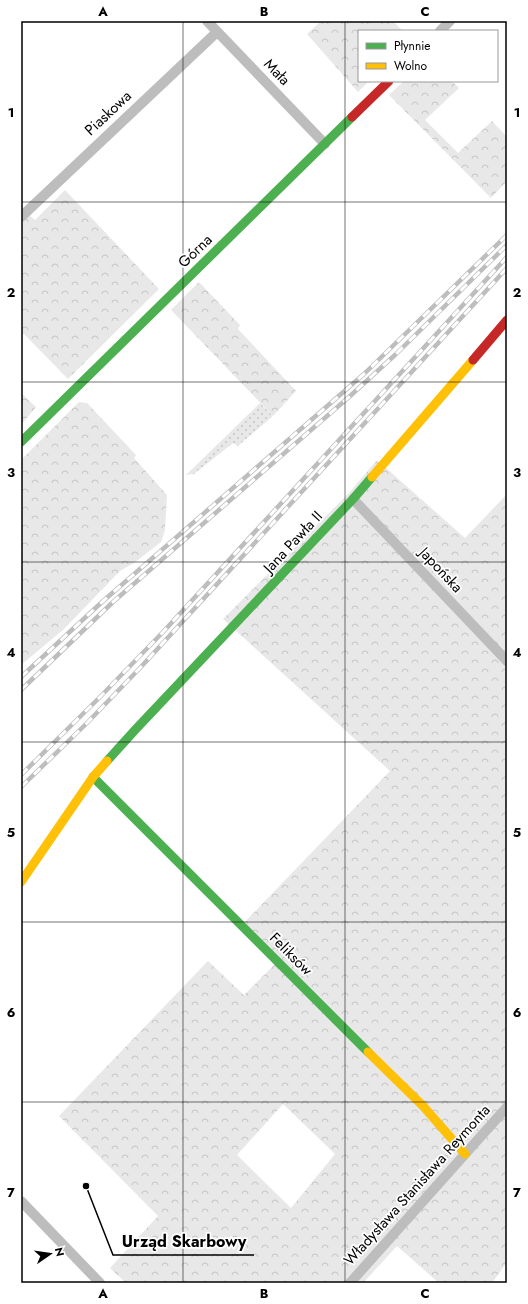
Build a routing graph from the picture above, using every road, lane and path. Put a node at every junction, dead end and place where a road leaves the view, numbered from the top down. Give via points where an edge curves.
1 (207, 21) edge
2 (450, 21) edge
3 (441, 30) edge
4 (217, 32) junction
5 (388, 82) edge
6 (325, 144) junction
7 (21, 217) edge
8 (505, 326) edge
9 (21, 442) edge
10 (353, 499) junction
11 (507, 661) edge
12 (94, 777) junction
13 (21, 882) edge
14 (507, 1107) edge
15 (465, 1154) junction
16 (21, 1201) edge
17 (100, 1283) edge
18 (350, 1283) edge

1 - 4 street, Mała
2 - 3 street
4 - 6 street, Mała
4 - 7 street, Piaskowa
5 - 6 street, Górna
6 - 9 street, Górna
8 - 10 street, Jana Pawła II
10 - 11 street, Japońska
10 - 12 street, Jana Pawła II
12 - 13 street, Jana Pawła II
12 - 15 street, Feliksów via 422,1106
14 - 15 street, Władysława Stanisława Reymonta
15 - 18 street, Władysława Stanisława Reymonta
16 - 17 street

